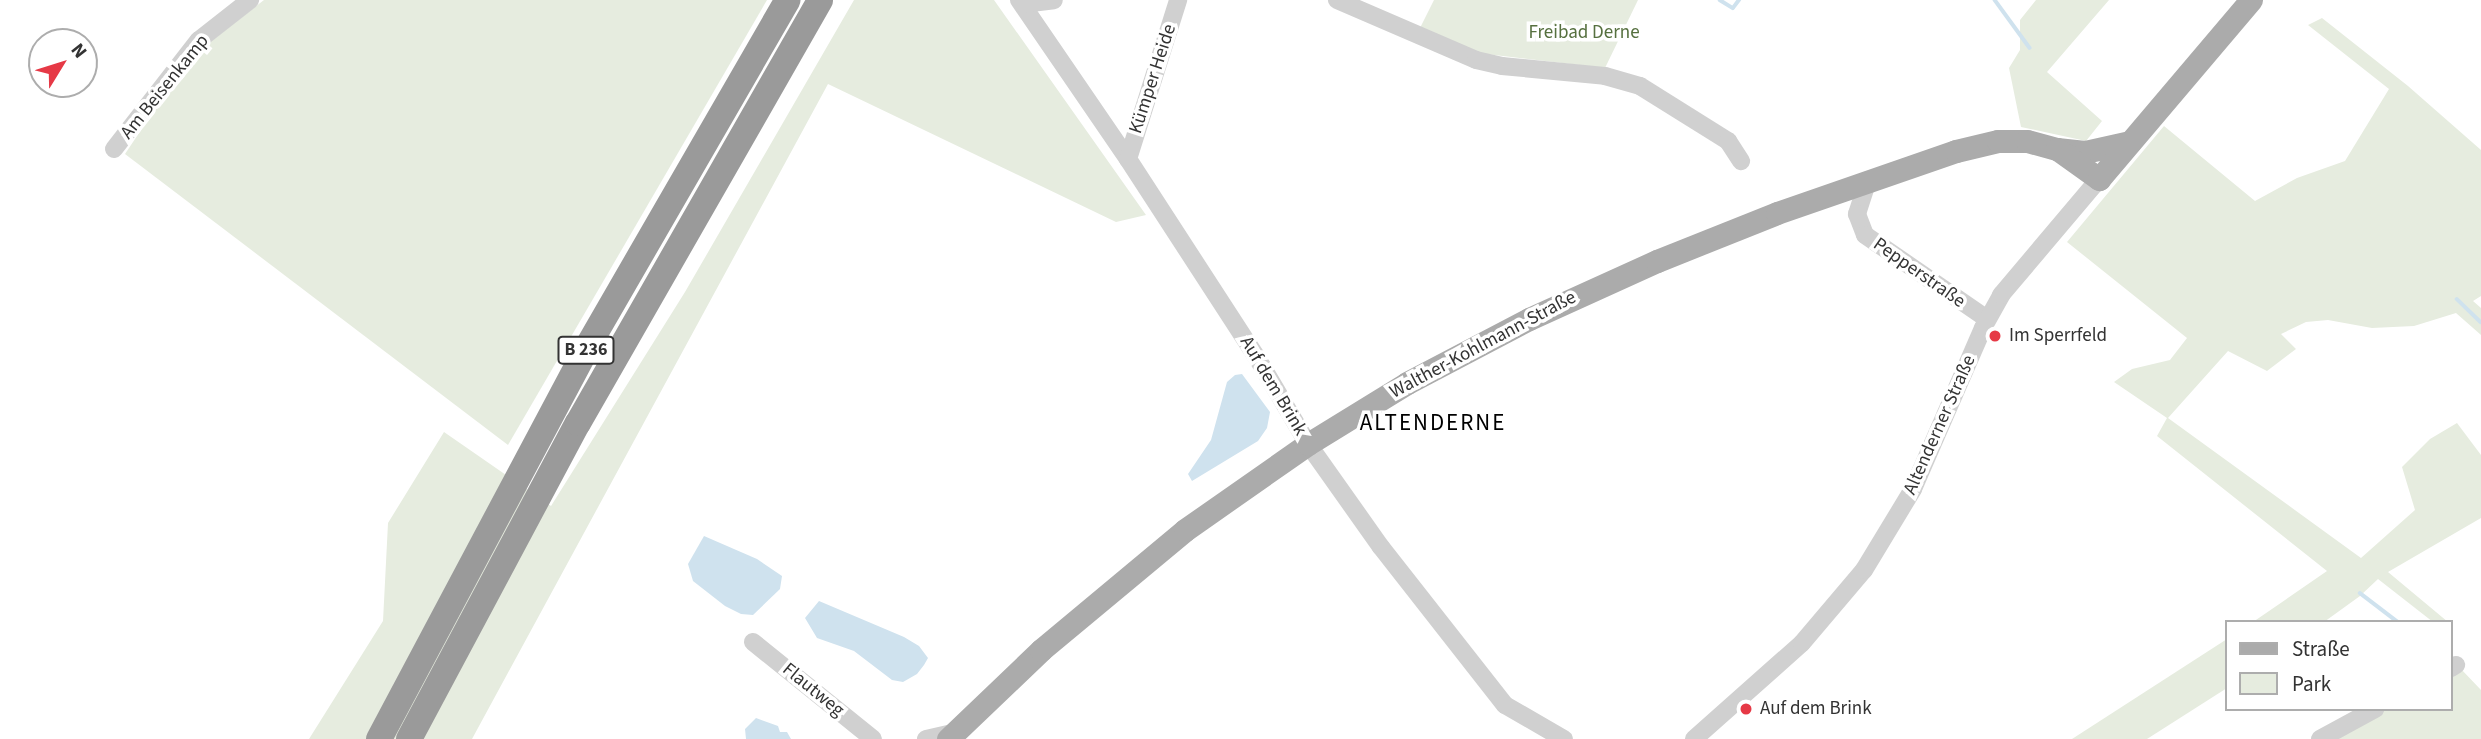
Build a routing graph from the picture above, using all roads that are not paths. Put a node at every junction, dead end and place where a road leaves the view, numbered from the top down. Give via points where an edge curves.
1 (250, 0) edge
2 (788, 0) edge
3 (820, 0) edge
4 (1054, 0) edge
5 (1178, 0) edge
6 (1337, 0) edge
7 (2251, 0) edge
8 (1021, 2) edge
9 (2130, 142) junction
10 (114, 149) dead end
11 (2057, 149) junction
12 (1128, 159) junction
13 (1741, 162) dead end
14 (2099, 179) junction
15 (1868, 180) junction
16 (1987, 319) junction
17 (1308, 444) junction
18 (753, 642) dead end
19 (393, 706) junction
20 (2371, 711) edge
21 (951, 737) edge
22 (368, 739) edge
23 (379, 739) edge
24 (410, 739) edge
25 (873, 739) edge
26 (926, 739) edge
27 (1564, 739) edge
28 (1694, 739) edge
29 (2320, 739) edge

1 - 10 street, Am Beisenkamp via 199,40
2 - 19 highway, B 236 via 589,344
3 - 24 highway, B 236 via 578,423
4 - 8 street
5 - 12 street, Kümper Heide
6 - 13 street via 1476,60 1605,76 1640,86 1728,141
7 - 9 main road, Altenderner Straße
8 - 12 street, Auf dem Brink
9 - 11 main road via 2085,152
9 - 14 main road, Altenderner Straße
11 - 14 main road, Walther-Kohlmann-Straße
11 - 15 main road, Walther-Kohlmann-Straße via 2027,141 1998,141
12 - 17 street, Auf dem Brink
14 - 16 street, Altenderner Straße via 2008,286
15 - 16 street, Pepperstraße via 1857,214 1865,235
15 - 17 main road, Walther-Kohlmann-Straße via 1587,291 1407,383
16 - 28 street, Altenderner Straße via 1913,489 1864,570 1802,643
17 - 21 main road, Walther-Kohlmann-Straße via 1126,577
17 - 27 street, Auf dem Brink via 1501,700
18 - 25 street, Flautweg
19 - 22 highway
19 - 23 highway, B 236
20 - 29 street
21 - 26 street

